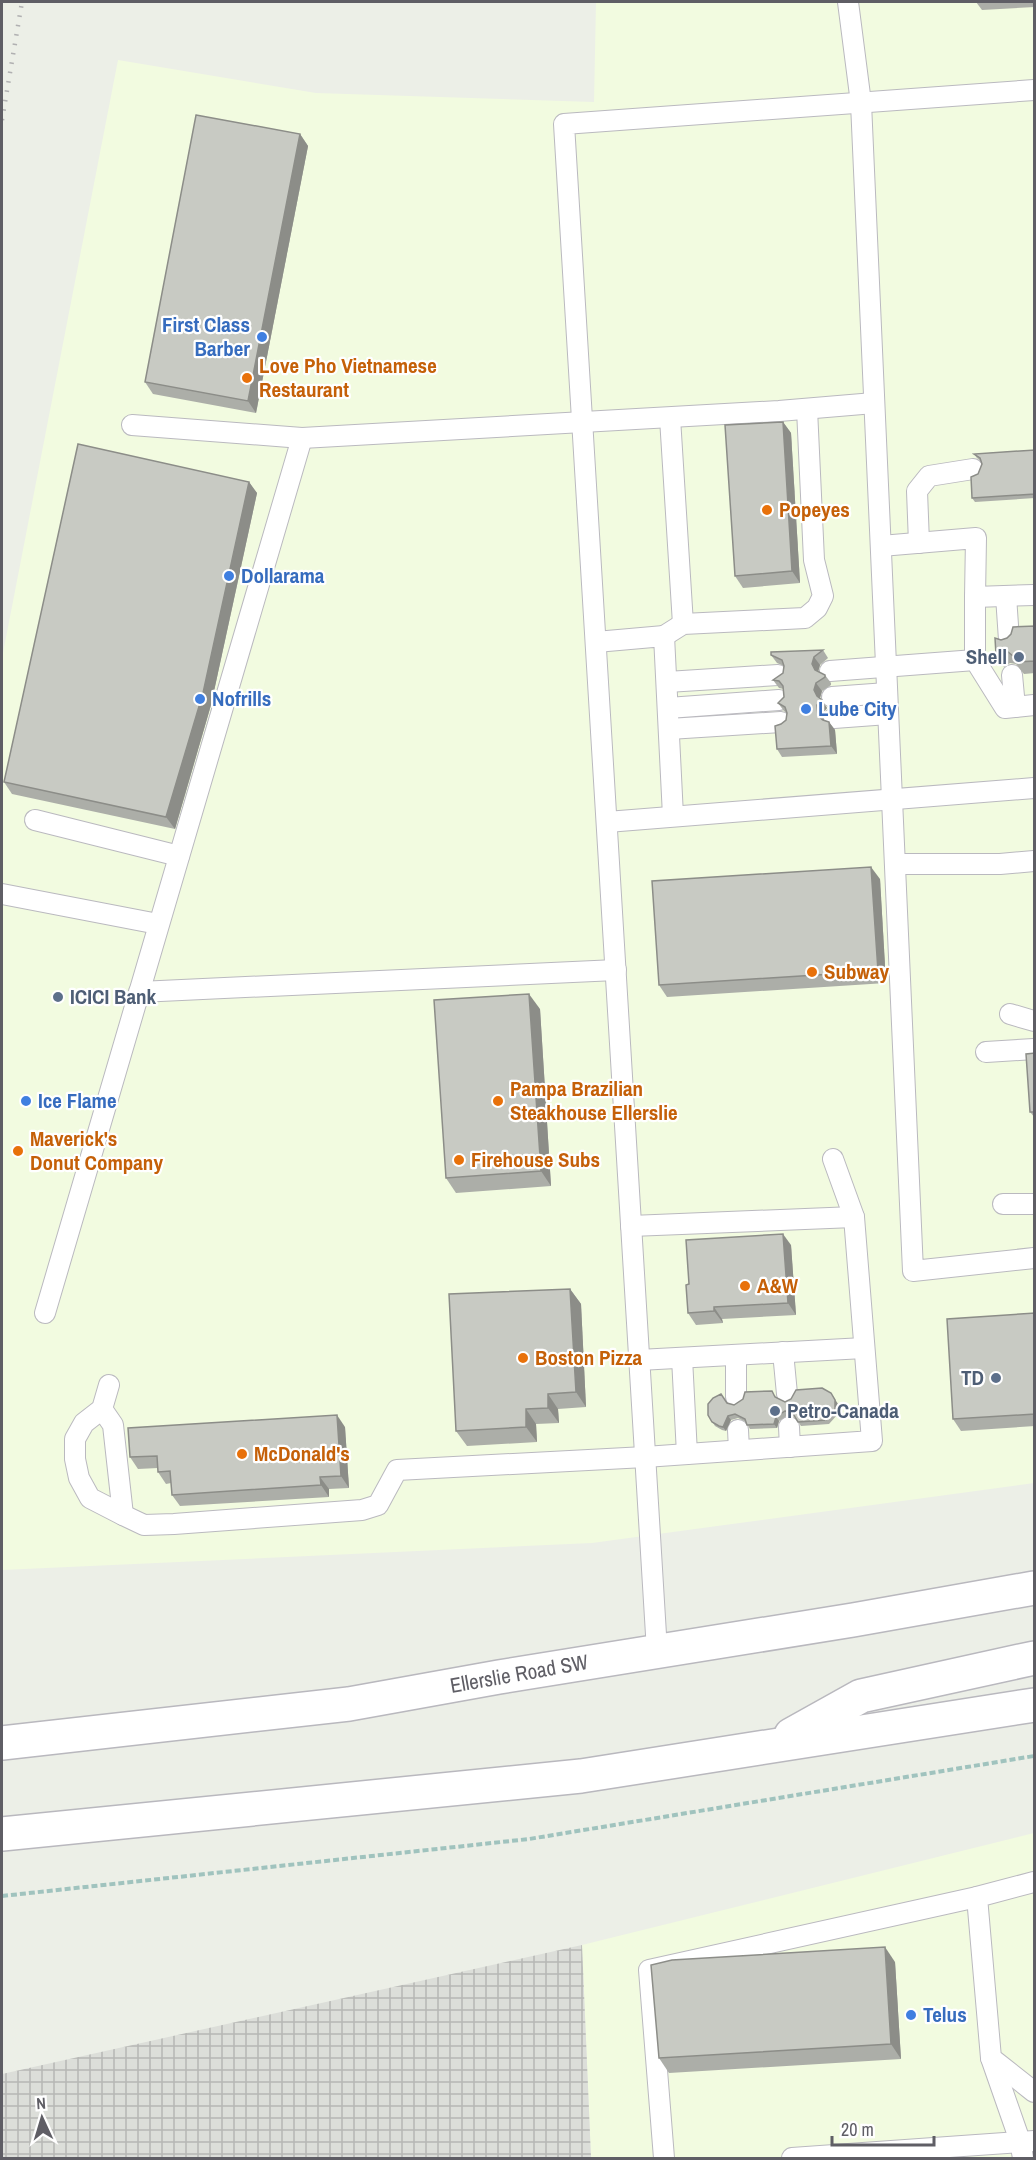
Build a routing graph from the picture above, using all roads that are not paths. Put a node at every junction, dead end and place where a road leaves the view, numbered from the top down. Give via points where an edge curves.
1 (848, 2) edge
2 (1035, 90) edge
3 (861, 103) junction
4 (874, 403) junction
5 (807, 409) junction
6 (670, 418) junction
7 (582, 423) junction
8 (132, 425) dead end
9 (302, 438) junction
10 (973, 469) dead end
11 (918, 543) junction
12 (881, 546) junction
13 (1035, 595) edge
14 (1006, 596) junction
15 (975, 597) junction
16 (682, 624) junction
17 (664, 636) junction
18 (1009, 640) edge
19 (596, 642) junction
20 (975, 660) junction
21 (886, 667) junction
22 (830, 671) dead end
23 (778, 675) edge
24 (1012, 675) edge
25 (667, 682) junction
26 (888, 693) junction
27 (832, 697) dead end
28 (779, 700) edge
29 (1025, 706) edge
30 (668, 708) junction
31 (888, 714) junction
32 (834, 718) dead end
33 (780, 722) edge
34 (669, 729) junction
35 (1035, 788) edge
36 (892, 799) junction
37 (673, 816) junction
38 (35, 820) dead end
39 (607, 822) junction
40 (179, 856) junction
41 (1035, 861) edge
42 (895, 864) junction
43 (2, 894) edge
44 (158, 924) junction
45 (616, 970) junction
46 (139, 992) junction
47 (1010, 1014) dead end
48 (1035, 1021) edge
49 (1035, 1049) edge
50 (986, 1052) dead end
51 (833, 1159) dead end
52 (1002, 1204) dead end
53 (1035, 1204) edge
54 (854, 1217) junction
55 (631, 1226) junction
56 (1035, 1258) edge
57 (45, 1313) dead end
58 (864, 1348) junction
59 (783, 1352) junction
60 (736, 1355) junction
61 (682, 1358) junction
62 (639, 1360) junction
63 (109, 1385) dead end
64 (787, 1394) dead end
65 (736, 1397) dead end
66 (102, 1409) junction
67 (789, 1427) dead end
68 (738, 1430) dead end
69 (790, 1447) junction
70 (739, 1450) junction
71 (687, 1454) junction
72 (645, 1457) junction
73 (123, 1515) junction
74 (1035, 1588) edge
75 (657, 1652) junction
76 (1035, 1658) edge
77 (1034, 1705) edge
78 (2, 1743) edge
79 (771, 1746) junction
80 (2, 1834) edge
81 (1035, 1882) edge
82 (977, 1897) junction
83 (991, 2058) junction
84 (1035, 2092) edge
85 (1026, 2147) edge
86 (664, 2158) edge
87 (792, 2158) edge

1 - 3 lane
2 - 3 lane
3 - 4 lane
3 - 7 lane via 564,124
4 - 5 lane
4 - 12 lane
5 - 6 lane
5 - 16 lane via 814,560 823,596 817,609 805,618
6 - 7 lane
6 - 16 lane
7 - 9 lane
7 - 19 lane
8 - 9 lane
9 - 40 lane
10 - 11 lane via 929,476 917,491
11 - 12 lane
11 - 15 lane via 976,538
12 - 21 lane
13 - 14 lane
14 - 15 lane
14 - 18 lane
15 - 20 lane
16 - 17 lane
17 - 19 lane
17 - 25 lane
19 - 39 lane
20 - 21 lane
20 - 29 lane via 1005,708
21 - 22 lane
21 - 26 lane
23 - 25 lane
24 - 29 lane
25 - 30 lane
26 - 27 lane
26 - 31 lane
28 - 30 lane
30 - 34 lane
31 - 32 lane
31 - 36 lane
33 - 34 lane
34 - 37 lane
35 - 36 lane
36 - 37 lane
36 - 42 lane
37 - 39 lane
38 - 40 lane
39 - 45 lane
40 - 44 lane
41 - 42 lane
42 - 56 lane via 913,1271
43 - 44 lane
44 - 46 lane
45 - 46 lane
45 - 55 lane
46 - 57 lane
47 - 48 lane
49 - 50 lane
51 - 54 lane
52 - 53 lane
54 - 55 lane
54 - 58 lane
55 - 62 lane
58 - 59 lane
58 - 69 lane via 872,1441
59 - 60 lane
59 - 64 lane
60 - 61 lane
60 - 65 lane
61 - 62 lane
61 - 71 lane
62 - 72 lane
63 - 66 lane
66 - 73 lane via 113,1425
66 - 73 lane via 84,1423 75,1439 75,1459 79,1478 90,1498
67 - 69 lane
68 - 70 lane
69 - 70 lane
70 - 71 lane
71 - 72 lane
72 - 73 lane via 397,1470 378,1505 362,1510 144,1525
72 - 75 lane
74 - 75 main road, Ellerslie Road SW
75 - 78 main road, Ellerslie Road SW via 349,1704
76 - 79 main road via 861,1696
77 - 79 main road
79 - 80 main road via 581,1776
81 - 82 lane
82 - 83 lane
82 - 86 lane via 649,1970
83 - 84 lane
83 - 85 lane
85 - 87 lane

